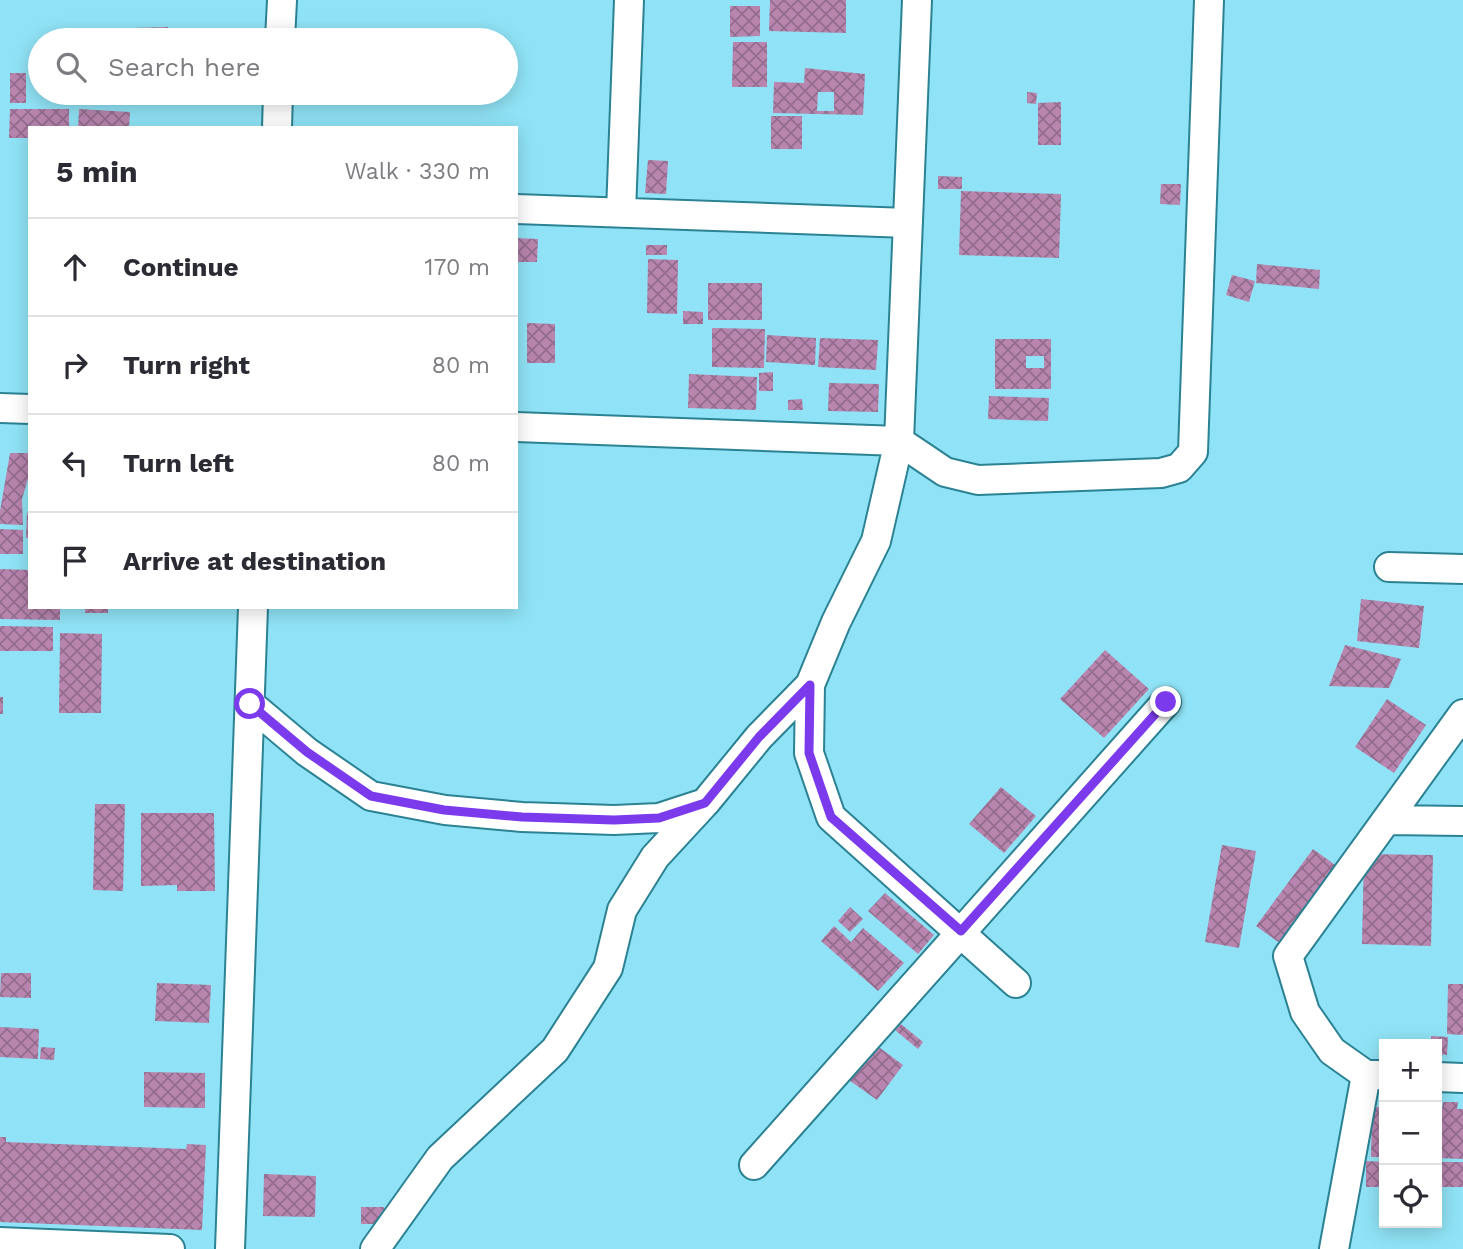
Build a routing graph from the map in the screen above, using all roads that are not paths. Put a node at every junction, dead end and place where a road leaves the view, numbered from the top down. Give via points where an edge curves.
1 (282, 0) edge
2 (629, 0) edge
3 (917, 0) edge
4 (1209, 0) edge
5 (281, 28) edge
6 (278, 105) edge
7 (277, 126) edge
8 (518, 209) edge
9 (621, 212) junction
10 (908, 223) junction
11 (0, 408) edge
12 (28, 409) edge
13 (518, 427) edge
14 (899, 441) junction
15 (1389, 567) dead end
16 (1463, 569) edge
17 (253, 609) edge
18 (810, 685) junction
19 (1166, 702) dead end
20 (250, 704) junction
21 (1463, 714) edge
22 (705, 803) junction
23 (1387, 820) junction
24 (1463, 821) edge
25 (961, 931) junction
26 (1016, 982) dead end
27 (1375, 1075) edge
28 (1442, 1077) edge
29 (1463, 1078) edge
30 (754, 1165) dead end
31 (0, 1242) edge
32 (170, 1249) edge
33 (230, 1249) edge
34 (375, 1249) edge
35 (1334, 1249) edge

1 - 5 street
2 - 9 street
3 - 10 street
4 - 14 street via 1193,452 1179,468 1161,473 978,480 945,472
6 - 7 street
8 - 9 street
9 - 10 street
10 - 14 street
11 - 12 street
13 - 14 street
14 - 18 street via 876,541
15 - 16 street
17 - 20 street
18 - 22 street via 759,737
18 - 25 street via 809,753 831,817
19 - 25 street
20 - 22 street via 307,752 371,796 444,810 614,820 659,818
20 - 33 street
21 - 23 street
22 - 34 street via 655,857 622,910 608,968 555,1050 440,1158
23 - 24 street
23 - 27 street via 1288,956 1306,1012 1332,1051
25 - 26 street
25 - 30 street
27 - 35 street
28 - 29 street
31 - 32 street

